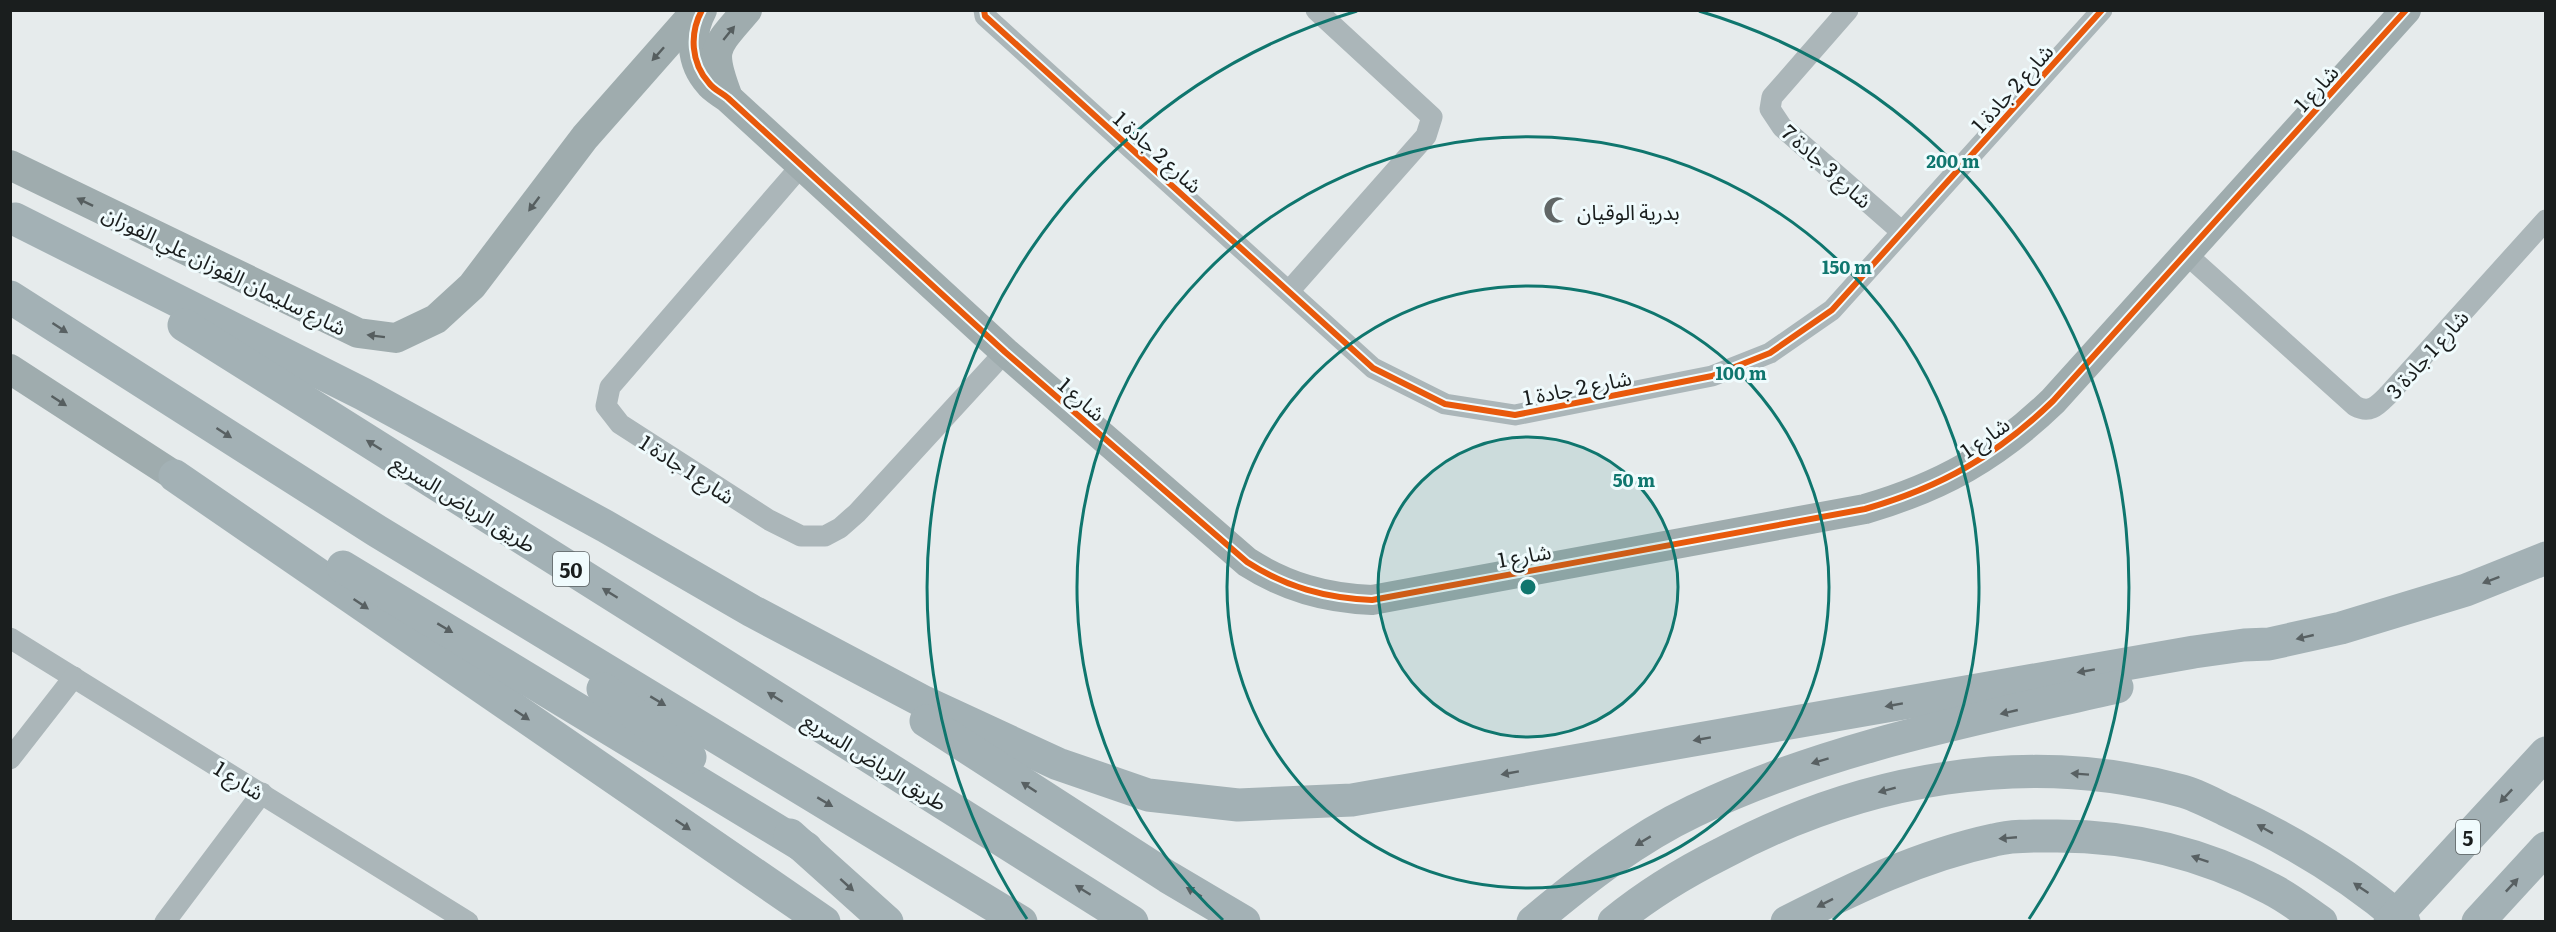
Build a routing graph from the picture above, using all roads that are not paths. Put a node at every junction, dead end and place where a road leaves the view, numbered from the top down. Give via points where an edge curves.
1 (697, 10) edge
2 (702, 10) edge
3 (747, 10) edge
4 (984, 10) edge
5 (1316, 10) edge
6 (1848, 10) edge
7 (2102, 10) edge
8 (2406, 10) edge
9 (728, 98) junction
10 (10, 165) edge
11 (801, 166) junction
12 (13, 218) edge
13 (2546, 220) edge
14 (1902, 232) junction
15 (2186, 254) junction
16 (1290, 290) junction
17 (10, 297) edge
18 (1005, 352) junction
19 (10, 369) edge
20 (175, 476) junction
21 (377, 531) junction
22 (2546, 558) edge
23 (752, 611) junction
24 (10, 638) edge
25 (2269, 644) junction
26 (74, 677) junction
27 (2546, 753) edge
28 (10, 759) edge
29 (262, 793) junction
30 (806, 848) junction
31 (2546, 848) edge
32 (165, 921) edge
33 (467, 921) edge
34 (824, 921) edge
35 (887, 921) edge
36 (1021, 921) edge
37 (1132, 921) edge
38 (1244, 921) edge
39 (1533, 921) edge
40 (1614, 921) edge
41 (1787, 921) edge
42 (2321, 921) edge
43 (2390, 921) edge
44 (2404, 921) edge
45 (2478, 921) edge

1 -> 10 street, شارع سليمان الفوزان علي الفوزان via 585,137 472,286 436,319 396,338 358,333
2 - 9 street, شارع 1 via 693,41 697,64 709,84
9 -> 3 street, شارع 1 via 716,62 717,49
4 - 16 street, شارع 2 جادة 1 via 985,16
5 - 16 street via 1432,117 1426,136
6 - 14 street, شارع 3 جادة 7 via 1772,97 1770,109 1782,127
7 - 14 street, شارع 2 جادة 1
8 - 15 street, شارع 1
9 - 11 street, شارع 1
11 - 18 street, شارع 1
11 - 18 street, شارع 1 جادة 1 via 610,387 606,406 620,424 769,520 801,536 825,536 856,513
12 - 23 highway via 363,394
37 -> 12 highway, طريق الرياض السريع / 50
13 - 15 street, شارع 1 جادة 3 via 2371,410 2355,406
14 - 16 street, شارع 2 جادة 1 via 1832,310 1770,353 1712,376 1515,415 1445,404 1373,368
15 - 18 street, شارع 1 via 2031,422 1983,459 1929,488 1865,509 1372,600 1312,593 1267,575 1247,562
17 -> 21 highway
19 -> 20 street
20 -> 30 highway via 229,497
20 -> 34 highway
21 - 30 highway via 554,650
21 -> 36 highway
22 -> 25 highway via 2415,606
25 -> 23 highway via 2175,655 1352,800 1238,805 1148,795 1058,764 924,702
38 -> 23 highway via 1168,877
24 - 26 street, شارع 1
25 -> 39 highway via 2196,668 1888,740 1790,770 1682,818 1602,865
26 - 28 street
26 - 29 street, شارع 1
27 -> 43 highway, 5
29 - 32 street
29 - 33 street, شارع 1
30 -> 35 highway
45 -> 31 highway
44 -> 40 highway via 2316,857 2184,791 2109,776 2032,771 1944,778 1815,810 1692,869
42 -> 41 highway via 2273,890 2194,857 2109,838 2030,836 1996,839 1929,857

